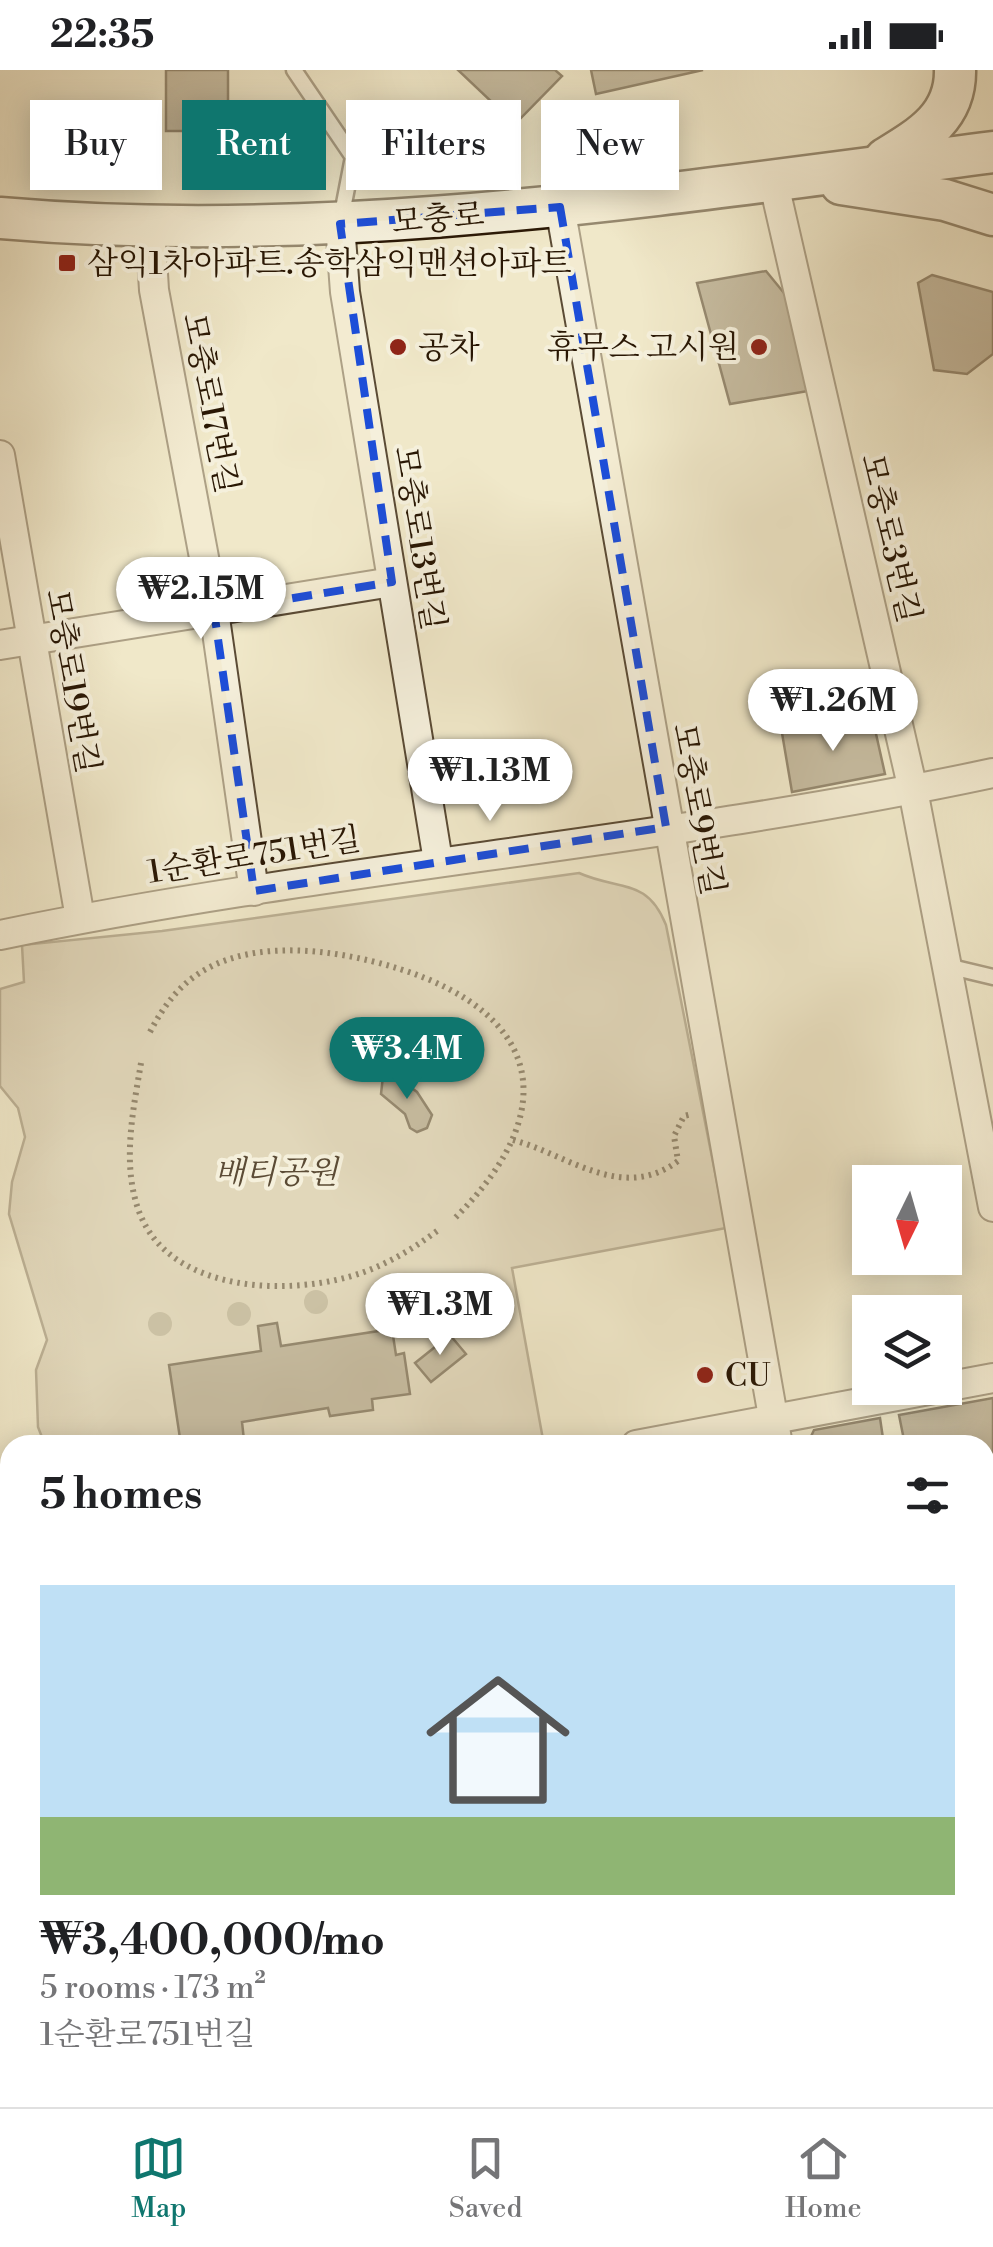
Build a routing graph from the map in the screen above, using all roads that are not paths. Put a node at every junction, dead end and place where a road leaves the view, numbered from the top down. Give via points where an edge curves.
1 (294, 70) edge
2 (954, 70) edge
3 (993, 152) edge
4 (870, 167) junction
5 (772, 180) junction
6 (560, 207) junction
7 (993, 215) edge
8 (0, 218) edge
9 (150, 224) junction
10 (340, 224) junction
11 (0, 454) edge
12 (392, 582) junction
13 (214, 611) junction
14 (30, 640) junction
15 (0, 644) edge
16 (993, 773) edge
17 (913, 790) junction
18 (666, 827) junction
19 (438, 861) junction
20 (254, 890) junction
21 (80, 918) junction
22 (0, 935) edge
23 (946, 966) junction
24 (993, 976) edge
25 (993, 1207) edge
26 (993, 1378) edge
27 (776, 1434) edge

1 - 10 lane via 353,157
2 - 4 main road via 949,106 927,134
3 - 4 main road, 모충로
4 - 5 main road, 모충로
5 - 6 main road, 모충로
5 - 7 main road via 945,200
5 - 17 street, 모충로3번길
6 - 10 main road, 모충로
6 - 18 street, 모충로9번길
8 - 9 main road, 모충로
9 - 10 main road, 모충로
9 - 13 street, 모충로17번길 via 154,290
10 - 12 street, 모충로13번길
11 - 14 street, 모충로19번길
12 - 13 street
12 - 19 street, 모충로13번길
13 - 14 street
13 - 20 street, 모충로17번길
14 - 15 street
14 - 21 street, 모충로19번길
16 - 17 street, 1순환로751번길
17 - 18 street, 1순환로751번길
17 - 23 street, 모충로3번길
18 - 19 street, 1순환로751번길
18 - 27 street, 모충로9번길
19 - 20 street, 1순환로751번길
20 - 21 street, 1순환로751번길
21 - 22 street, 1순환로751번길
23 - 24 lane
23 - 25 street, 모충로3번길
26 - 27 street

